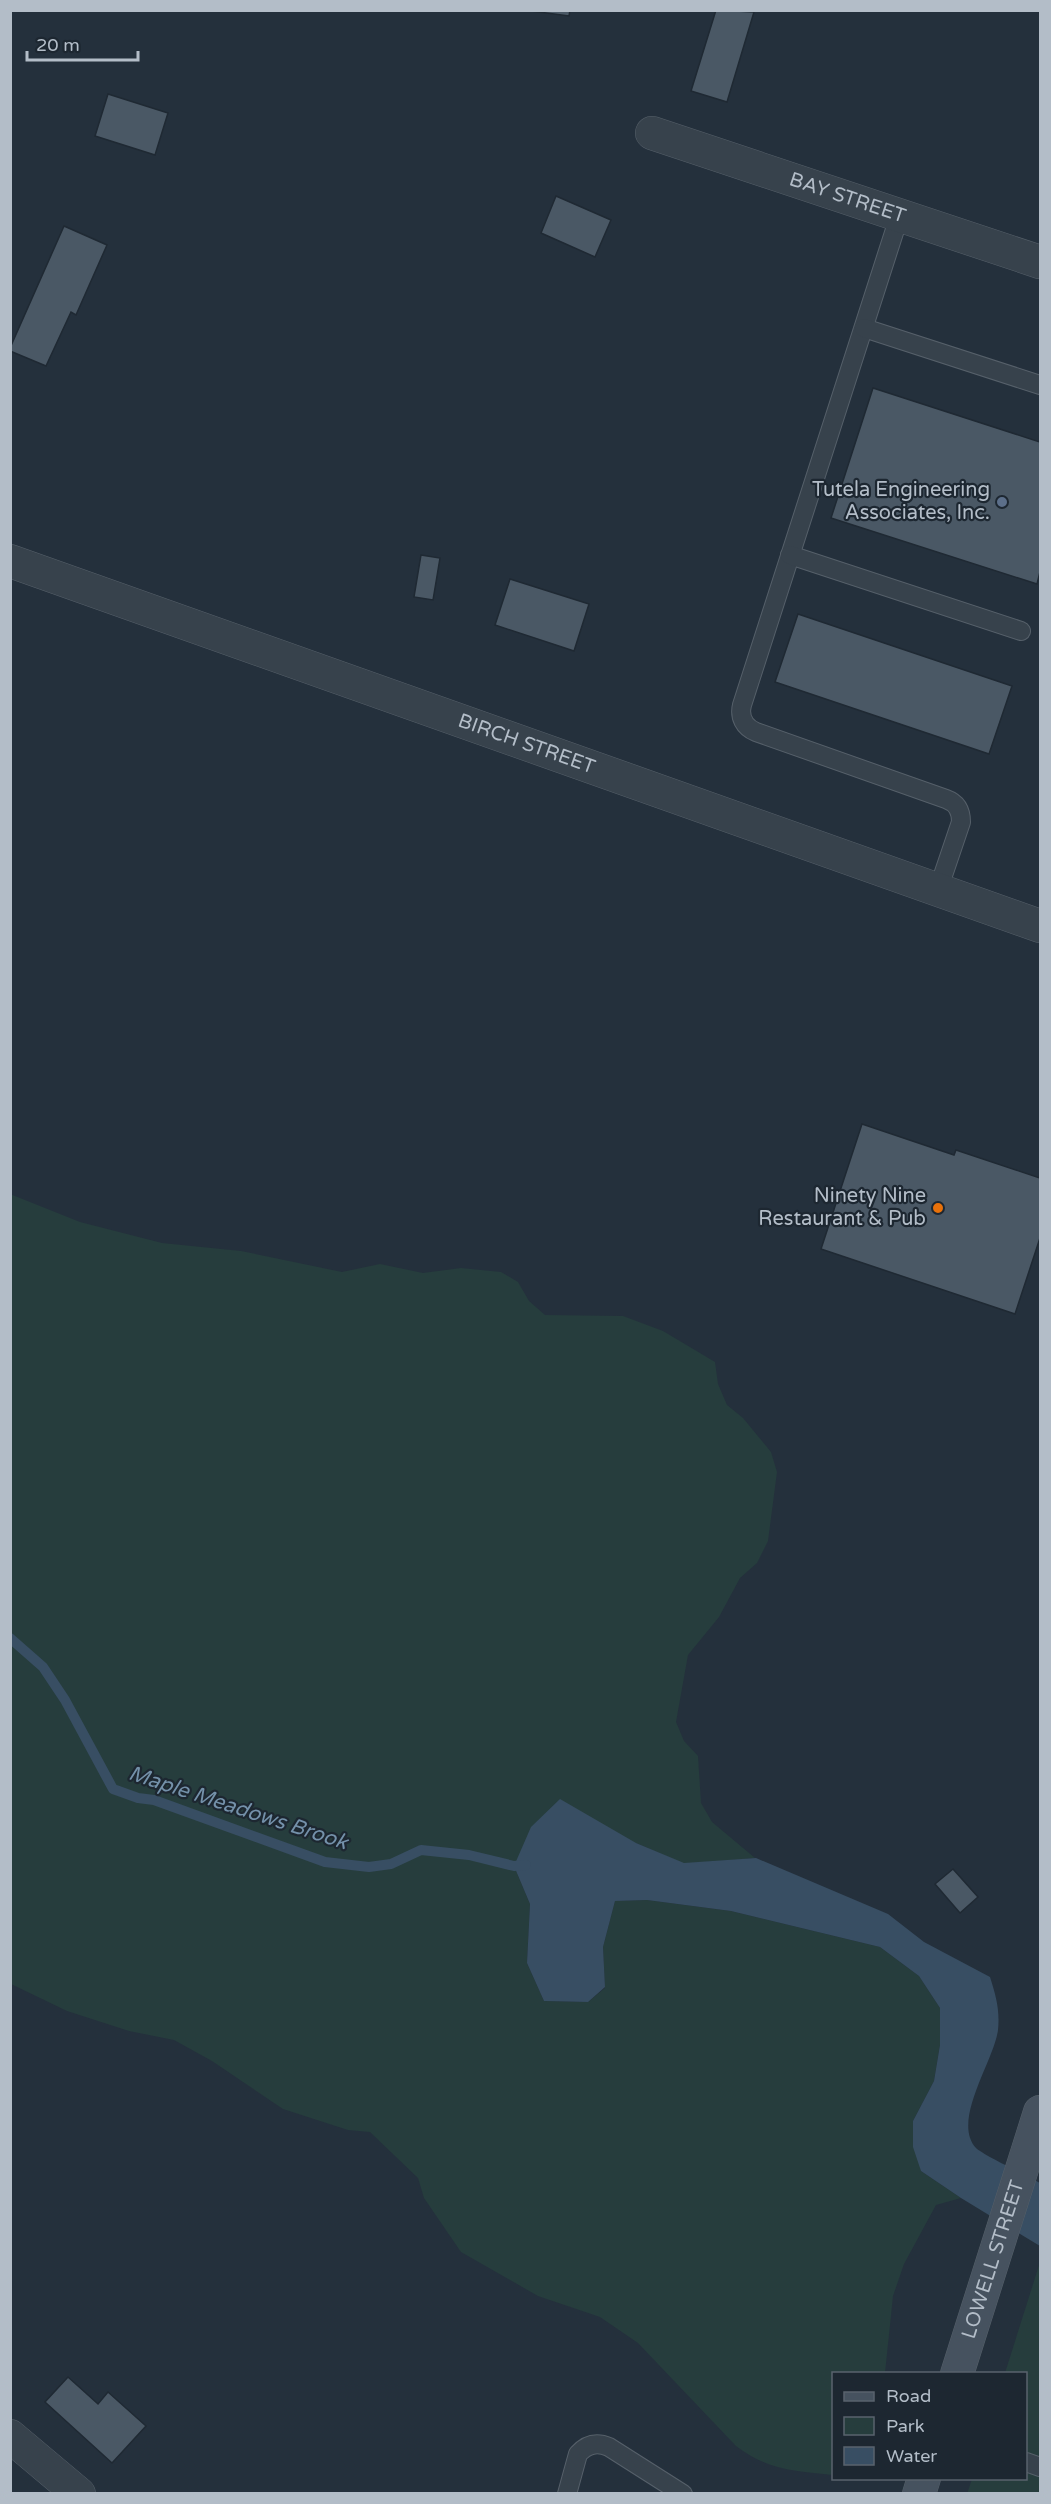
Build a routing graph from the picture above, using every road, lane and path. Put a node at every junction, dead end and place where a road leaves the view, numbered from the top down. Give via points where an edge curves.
1 (652, 134) dead end
2 (900, 214) junction
3 (1041, 262) edge
4 (864, 328) junction
5 (1041, 385) edge
6 (790, 555) junction
7 (10, 561) edge
8 (1021, 631) dead end
9 (938, 890) junction
10 (1041, 926) edge
11 (1041, 2112) edge
12 (957, 2372) edge
13 (10, 2436) edge
14 (80, 2493) edge
15 (567, 2493) edge
16 (683, 2493) edge

1 - 2 street, BAY STREET
2 - 3 street, BAY STREET
2 - 4 lane
4 - 5 lane
4 - 6 lane
6 - 8 lane
6 - 9 lane via 742,705 744,724 756,732 955,804 961,822
7 - 9 street, BIRCH STREET
9 - 10 street, BIRCH STREET
11 - 12 main road, LOWELL STREET
13 - 14 street
15 - 16 lane via 578,2454 596,2444 609,2447

